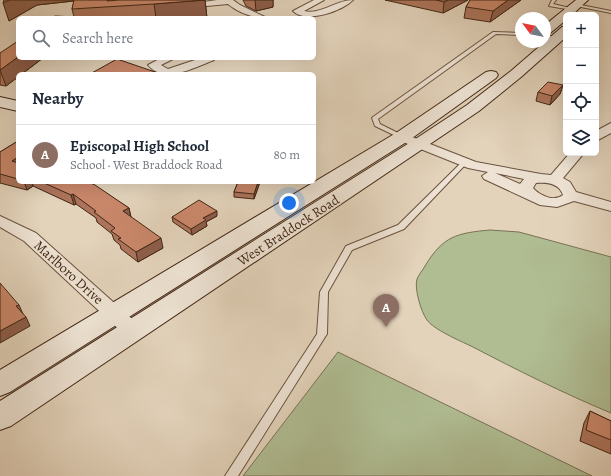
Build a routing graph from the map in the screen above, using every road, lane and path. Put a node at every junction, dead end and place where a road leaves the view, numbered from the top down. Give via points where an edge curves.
1 (228, 0) edge
2 (320, 0) edge
3 (348, 0) edge
4 (554, 0) edge
5 (187, 6) dead end
6 (585, 6) edge
7 (611, 12) edge
8 (303, 14) junction
9 (258, 16) edge
10 (298, 16) edge
11 (553, 34) edge
12 (515, 38) edge
13 (165, 60) edge
14 (204, 60) edge
15 (502, 66) dead end
16 (166, 72) edge
17 (170, 72) edge
18 (0, 102) edge
19 (16, 106) edge
20 (611, 127) edge
21 (599, 135) edge
22 (402, 137) junction
23 (420, 144) junction
24 (574, 156) edge
25 (469, 163) junction
26 (539, 178) junction
27 (554, 180) junction
28 (331, 182) edge
29 (529, 193) junction
30 (570, 195) junction
31 (611, 207) edge
32 (0, 221) edge
33 (124, 322) junction
34 (0, 384) edge
35 (0, 417) edge
36 (231, 476) edge

1 - 5 street via 196,5 192,9
1 - 9 street
2 - 8 street via 297,11
3 - 8 street via 317,14
4 - 6 lane via 550,5
6 - 7 lane
6 - 11 main road, West Braddock Road
8 - 10 street
11 - 23 main road, West Braddock Road via 516,74 473,108
12 - 22 lane via 495,33 375,118 377,125
13 - 16 street via 153,65
14 - 17 street
15 - 22 main road, West Braddock Road
18 - 19 main road
20 - 21 street
22 - 23 street
22 - 28 main road, West Braddock Road
23 - 25 street
23 - 28 main road, West Braddock Road
24 - 27 street
25 - 26 street
25 - 29 street via 483,173
25 - 36 lane via 401,227 349,248 324,292 322,334
26 - 27 street
26 - 29 street via 532,179 526,185
27 - 30 street via 564,185
28 - 33 main road, West Braddock Road
29 - 30 street via 549,202 563,201
30 - 31 street
32 - 33 street, Marlboro Drive via 30,237
33 - 34 main road, West Braddock Road
33 - 35 main road, West Braddock Road

